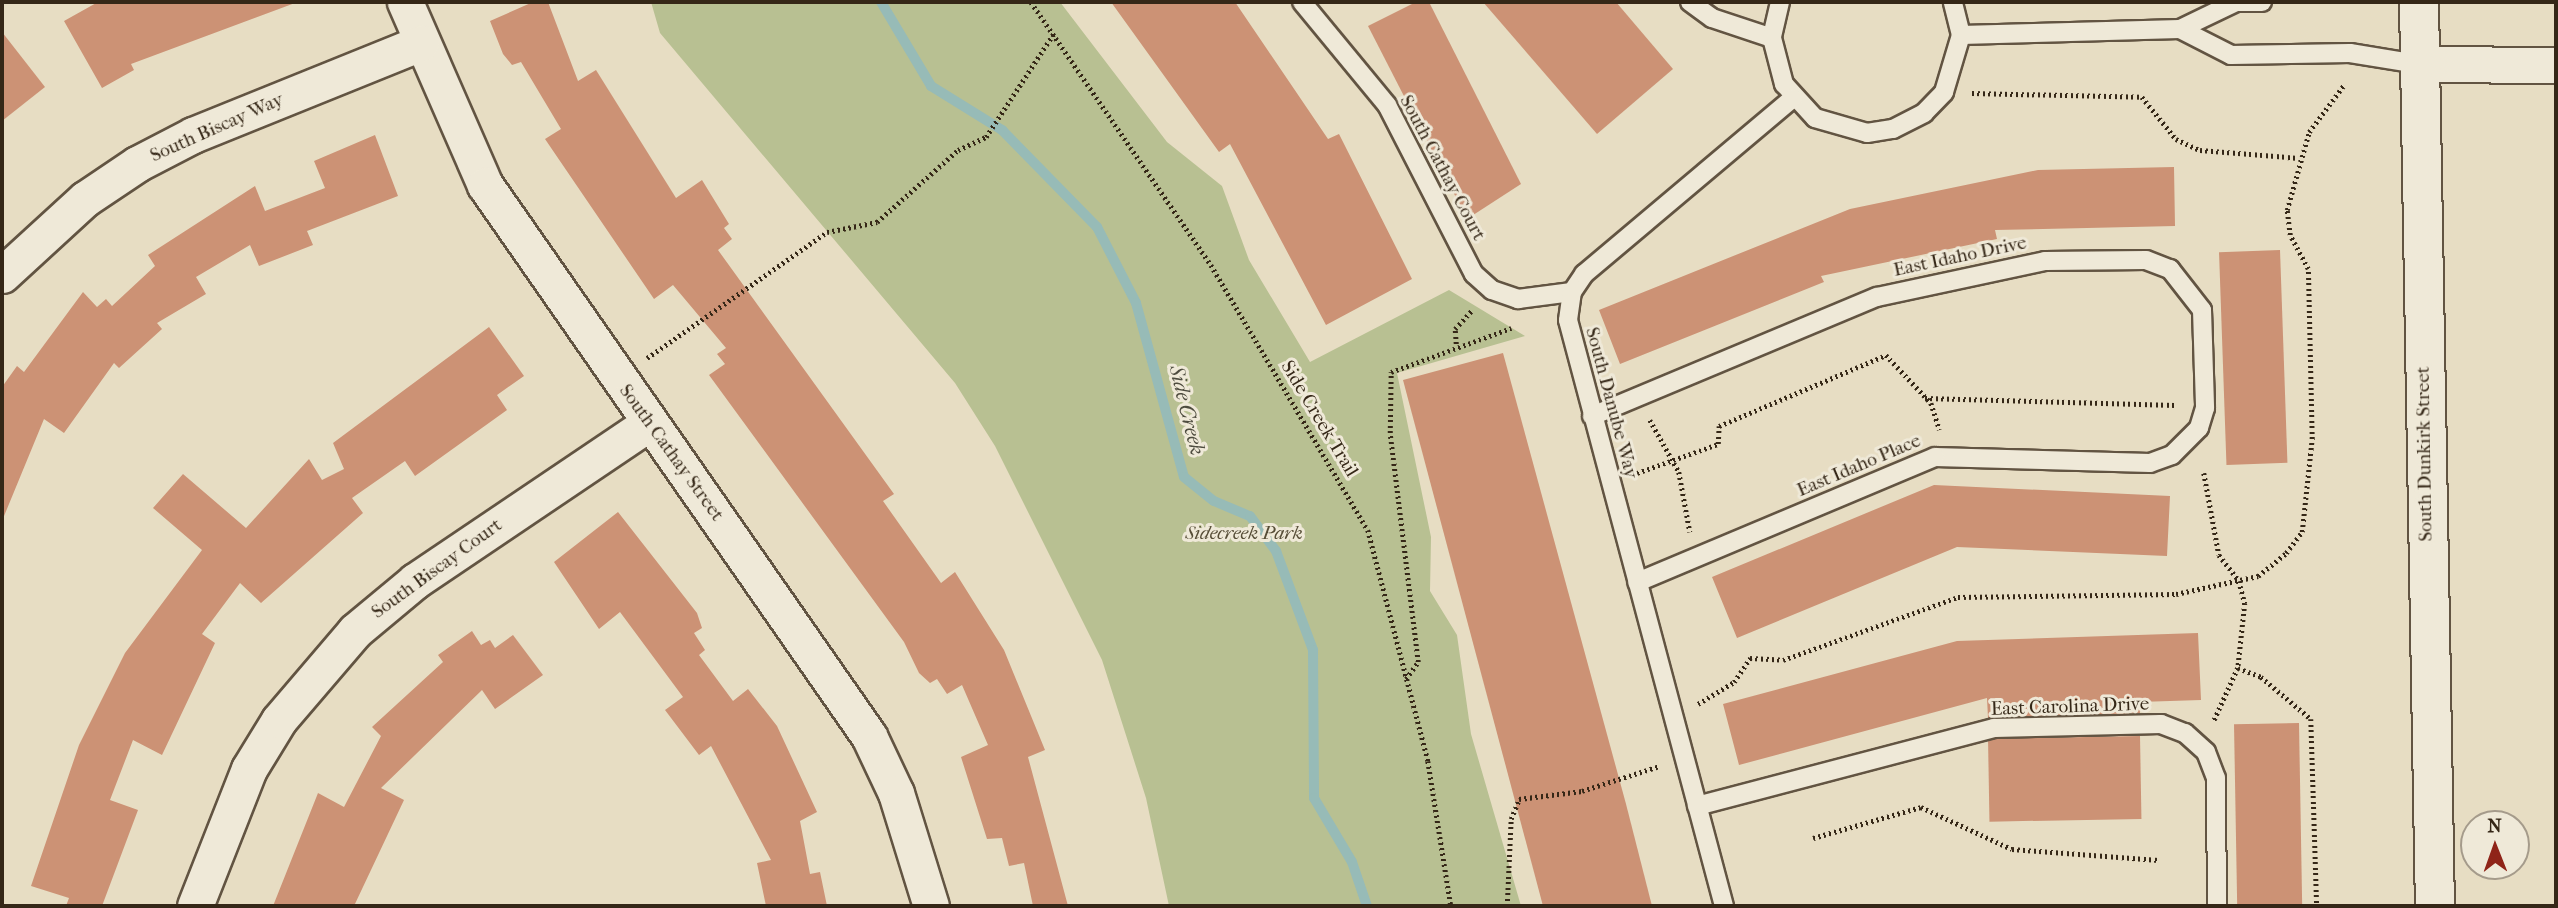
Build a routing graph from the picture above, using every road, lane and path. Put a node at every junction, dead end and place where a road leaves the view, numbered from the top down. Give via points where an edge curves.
1 (405, 2) edge
2 (1031, 2) edge
3 (1302, 2) edge
4 (1690, 2) edge
5 (1780, 2) edge
6 (1953, 2) edge
7 (2262, 2) edge
8 (2419, 2) edge
9 (2180, 29) junction
10 (1054, 33) junction
11 (1961, 35) junction
12 (1772, 38) junction
13 (421, 43) junction
14 (2418, 64) junction
15 (2556, 65) edge
16 (1964, 93) dead end
17 (1793, 98) junction
18 (2299, 158) dead end
19 (2, 275) edge
20 (1492, 290) junction
21 (1572, 292) junction
22 (1568, 320) junction
23 (1456, 344) junction
24 (618, 378) junction
25 (1925, 398) junction
26 (2175, 405) dead end
27 (1592, 416) junction
28 (1650, 419) dead end
29 (649, 423) junction
30 (1941, 435) dead end
31 (2189, 442) joint
32 (1674, 461) junction
33 (2204, 473) dead end
34 (1630, 475) dead end
35 (1690, 533) dead end
36 (1637, 582) junction
37 (2238, 668) junction
38 (1406, 679) junction
39 (2212, 725) dead end
40 (1684, 759) junction
41 (1697, 806) junction
42 (1813, 838) dead end
43 (2159, 860) dead end
44 (195, 906) edge
45 (931, 906) edge
46 (1451, 906) edge
47 (1507, 906) edge
48 (1724, 906) edge
49 (2217, 906) edge
50 (2317, 906) edge
51 (2435, 906) edge

1 - 13 street, South Cathay Street
2 - 10 path, Side Creek Trail
3 - 20 lane, South Cathay Court via 1387,105 1474,274
4 - 12 lane via 1712,18
5 - 12 lane
6 - 11 lane
7 - 9 lane via 2235,2
8 - 14 main road, South Dunkirk Street
9 - 11 lane
9 - 14 lane via 2231,55 2350,53
10 - 24 path via 986,137 958,150 877,222 827,232
10 - 38 path, Side Creek Trail via 1211,265 1362,519 1378,554
11 - 17 lane via 1944,92 1924,113 1893,129 1841,129
12 - 17 lane via 1774,58
13 - 19 street, South Biscay Way via 137,164 85,199
13 - 24 street, South Cathay Street via 485,186
14 - 15 street
14 - 51 main road, South Dunkirk Street
16 - 18 path via 2142,97 2176,139 2200,150
17 - 21 lane via 1584,274
20 - 21 lane via 1518,299
20 - 23 path via 1460,322
21 - 22 lane, South Danube Way
22 - 23 path
22 - 27 lane, South Danube Way
23 - 38 path via 1395,367 1390,380 1418,662
24 - 29 street, South Cathay Street
25 - 26 path
25 - 30 path
25 - 32 path via 1886,355 1719,426 1718,444
27 - 31 lane, East Idaho Drive via 1877,297 2045,261 2146,260 2170,269 2190,286 2205,322 2205,408
27 - 36 lane, South Danube Way
28 - 32 path
29 - 44 street, South Biscay Court via 415,581 347,639 279,720 249,769
29 - 45 street, South Cathay Street via 869,736 896,793
31 - 36 lane, East Idaho Place via 2150,463 1935,457
32 - 34 path
32 - 35 path
33 - 37 path via 2219,555 2239,582 2245,603
36 - 40 lane, South Danube Way
37 - 39 path
37 - 50 path via 2261,677 2311,719
38 - 46 path, Side Creek Trail via 1428,761
40 - 41 lane, South Danube Way
40 - 47 path via 1582,791 1519,799 1511,819
41 - 48 lane, South Danube Way
41 - 49 lane, East Carolina Drive via 1994,728 2161,724 2185,733 2206,752 2216,778
42 - 43 path via 1921,807 2011,849

